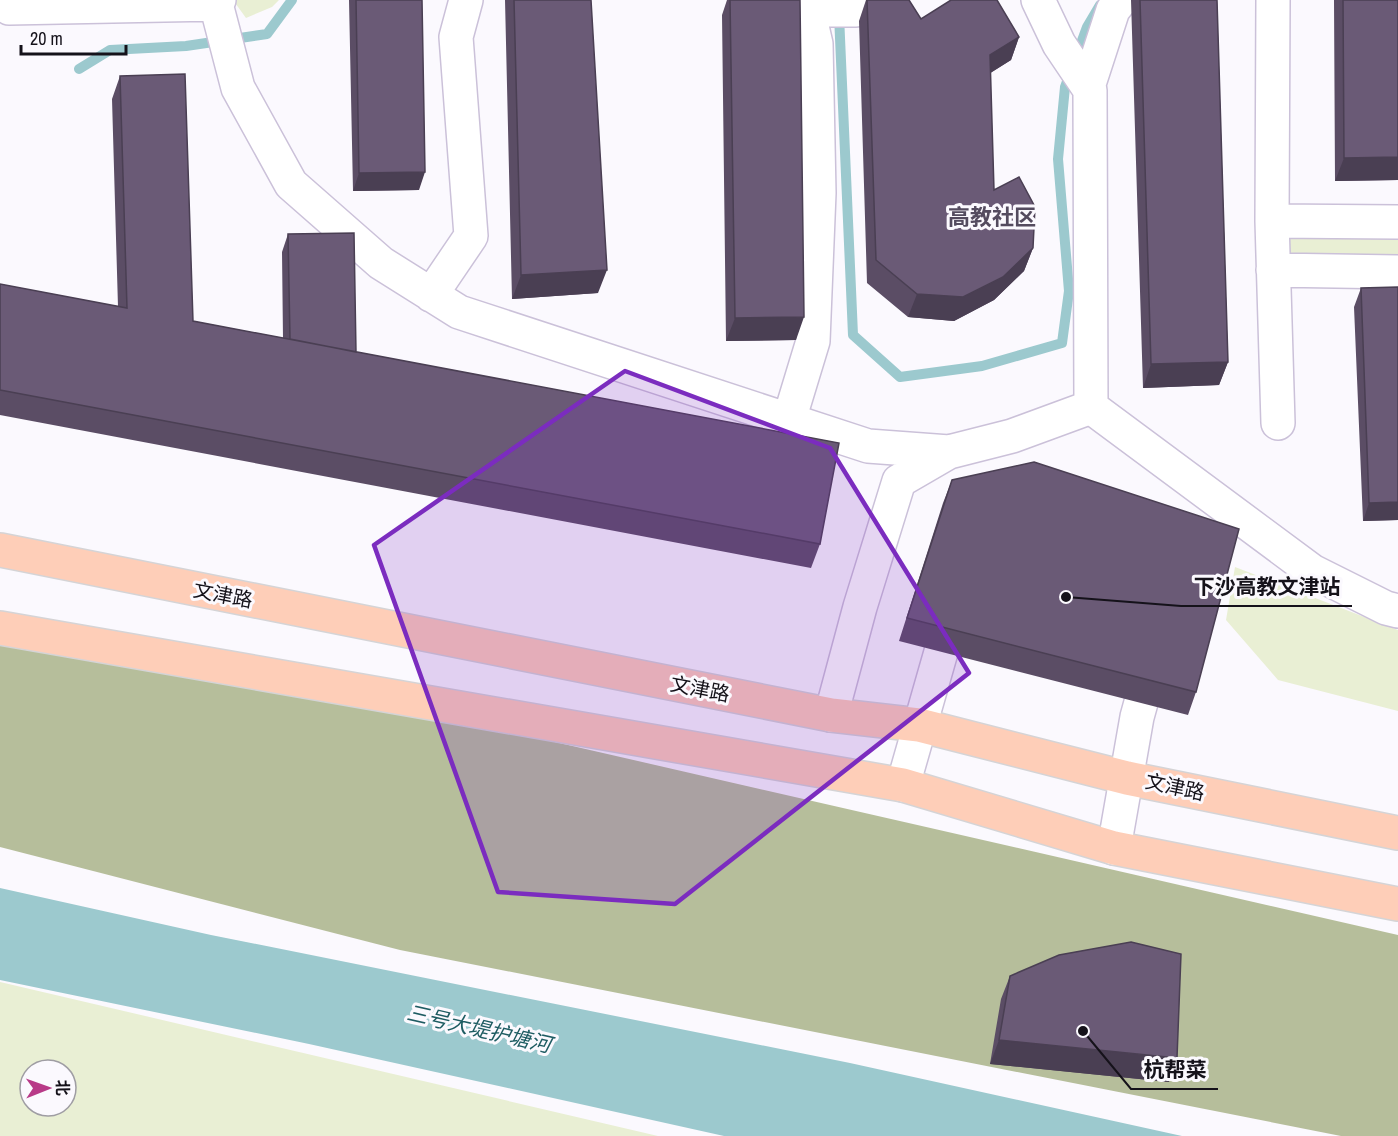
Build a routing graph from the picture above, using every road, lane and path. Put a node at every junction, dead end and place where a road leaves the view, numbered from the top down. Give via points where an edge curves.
1 (9, 0) edge
2 (466, 0) edge
3 (889, 0) edge
4 (1038, 0) edge
5 (1121, 0) edge
6 (1273, 0) edge
7 (217, 5) edge
8 (810, 7) edge
9 (1088, 87) junction
10 (1272, 221) junction
11 (1398, 222) edge
12 (1273, 270) junction
13 (1398, 272) edge
14 (431, 295) junction
15 (1090, 407) junction
16 (789, 420) junction
17 (1278, 423) dead end
18 (949, 452) junction
19 (0, 550) edge
20 (967, 599) edge
21 (1398, 611) edge
22 (0, 628) edge
23 (1122, 647) edge
24 (831, 715) junction
25 (919, 725) junction
26 (1126, 778) junction
27 (903, 786) junction
28 (1398, 833) edge
29 (1114, 848) junction
30 (1398, 904) edge

1 - 7 street via 9,8
2 - 14 street via 456,37 471,236
3 - 8 street via 853,10
4 - 9 street via 1059,44
5 - 9 street via 1113,10
6 - 10 street
7 - 14 street via 238,87 291,183 381,263
8 - 16 street via 816,44 819,193 813,341
9 - 15 street
10 - 11 street
10 - 12 street
12 - 13 street
12 - 17 street
14 - 16 street via 459,312
15 - 18 street via 1012,436
15 - 21 street via 1312,571
16 - 18 street via 868,446
18 - 24 street via 899,481
19 - 24 main road, 文津路
20 - 25 street
22 - 27 main road
23 - 26 street via 1157,644 1137,717
24 - 25 main road, 文津路
25 - 26 main road, 文津路
25 - 27 street
26 - 28 main road, 文津路
26 - 29 street
27 - 29 main road
29 - 30 main road

